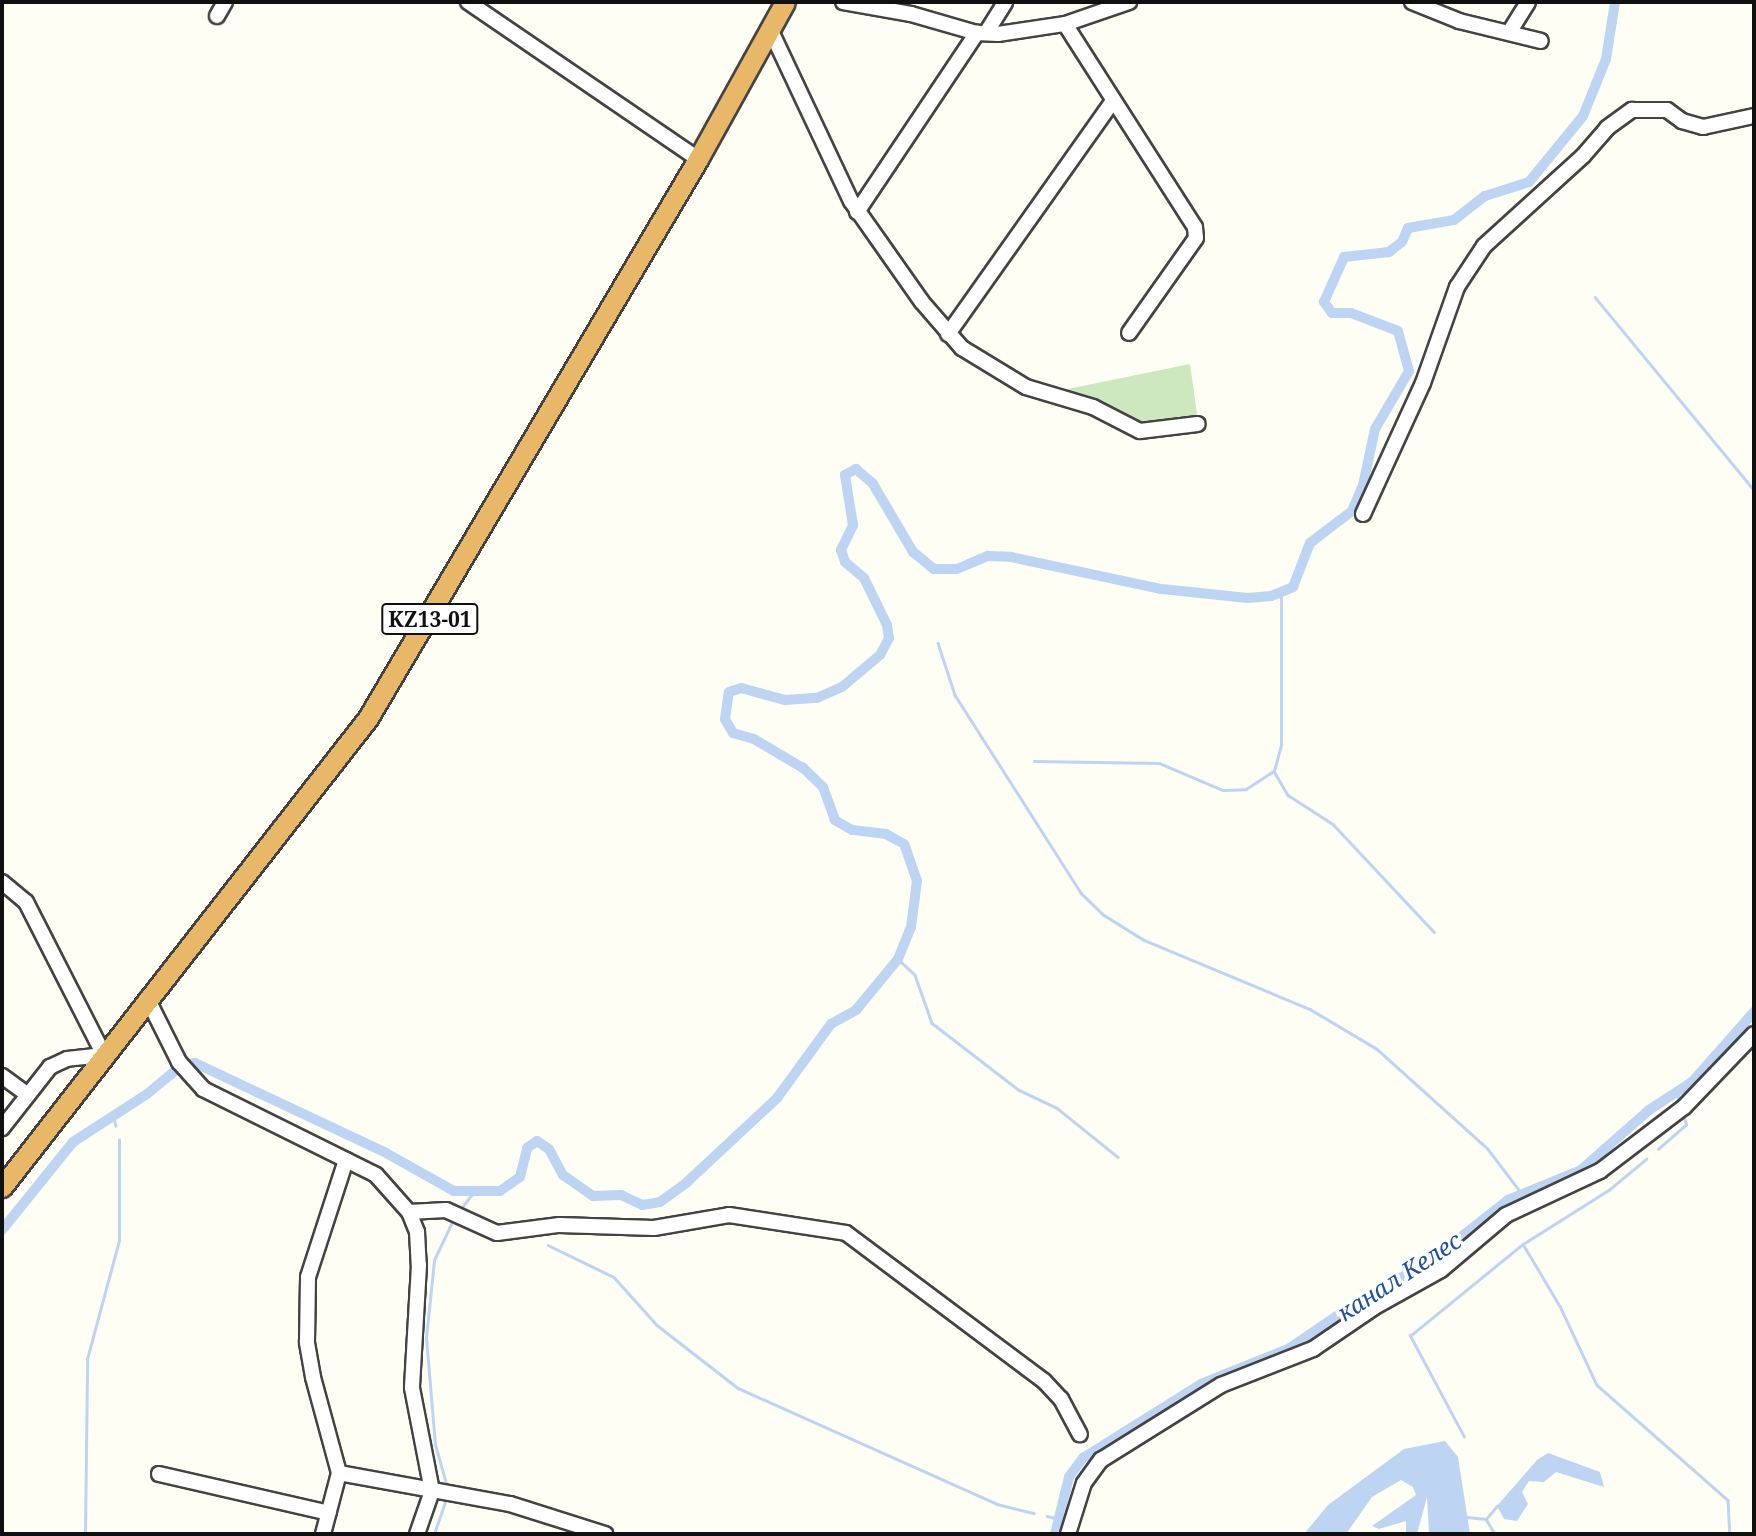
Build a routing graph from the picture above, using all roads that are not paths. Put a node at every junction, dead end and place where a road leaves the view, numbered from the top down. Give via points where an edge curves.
1 (225, 2) edge
2 (468, 2) edge
3 (785, 2) edge
4 (843, 2) edge
5 (1005, 2) edge
6 (1129, 2) edge
7 (1412, 2) edge
8 (1528, 2) edge
9 (217, 16) dead end
10 (1065, 24) junction
11 (770, 29) junction
12 (1510, 31) junction
13 (981, 33) junction
14 (1541, 41) dead end
15 (1113, 101) junction
16 (1754, 116) edge
17 (698, 159) junction
18 (857, 212) junction
19 (1129, 333) dead end
20 (948, 334) junction
21 (1198, 424) dead end
22 (1363, 514) dead end
23 (2, 882) edge
24 (147, 998) junction
25 (1754, 1034) edge
26 (104, 1055) junction
27 (2, 1076) edge
28 (28, 1095) junction
29 (2, 1128) edge
30 (346, 1160) junction
31 (2, 1187) edge
32 (410, 1212) junction
33 (1080, 1434) dead end
34 (340, 1473) junction
35 (159, 1475) dead end
36 (432, 1491) junction
37 (329, 1513) junction
38 (323, 1534) edge
39 (417, 1534) edge
40 (605, 1534) edge
41 (1068, 1534) edge

1 - 9 street
2 - 17 street
3 - 11 highway, KZ13-01
4 - 13 street
5 - 13 street
6 - 10 street
7 - 12 street via 1460,21
8 - 12 street
10 - 13 street
10 - 15 street
11 - 17 highway, KZ13-01
11 - 18 street
12 - 14 street
13 - 18 street
15 - 19 street via 1196,232
15 - 20 street
16 - 22 street via 1703,127 1682,121 1667,110 1632,110 1607,128 1583,156 1484,246 1457,287 1423,383
17 - 24 highway, KZ13-01 via 403,666 345,750
18 - 20 street
20 - 21 street via 982,362 1019,383 1093,407 1131,428 1149,431
23 - 26 street via 26,902
24 - 26 highway, KZ13-01
24 - 30 street via 182,1067 203,1089
25 - 41 street via 1684,1107 1600,1171 1506,1215 1441,1270 1313,1349 1221,1385 1101,1460 1084,1483
26 - 28 street via 67,1059 50,1067
26 - 31 highway, KZ13-01
27 - 28 street
28 - 29 street
30 - 32 street via 376,1175
30 - 34 street via 308,1277 307,1342
32 - 33 street via 446,1209 497,1233 559,1225 654,1228 729,1215 846,1233 1044,1381 1061,1399
32 - 36 street via 417,1232 419,1265 412,1388
34 - 36 street
34 - 37 street
35 - 37 street
36 - 39 street
36 - 40 street via 510,1504
37 - 38 street

